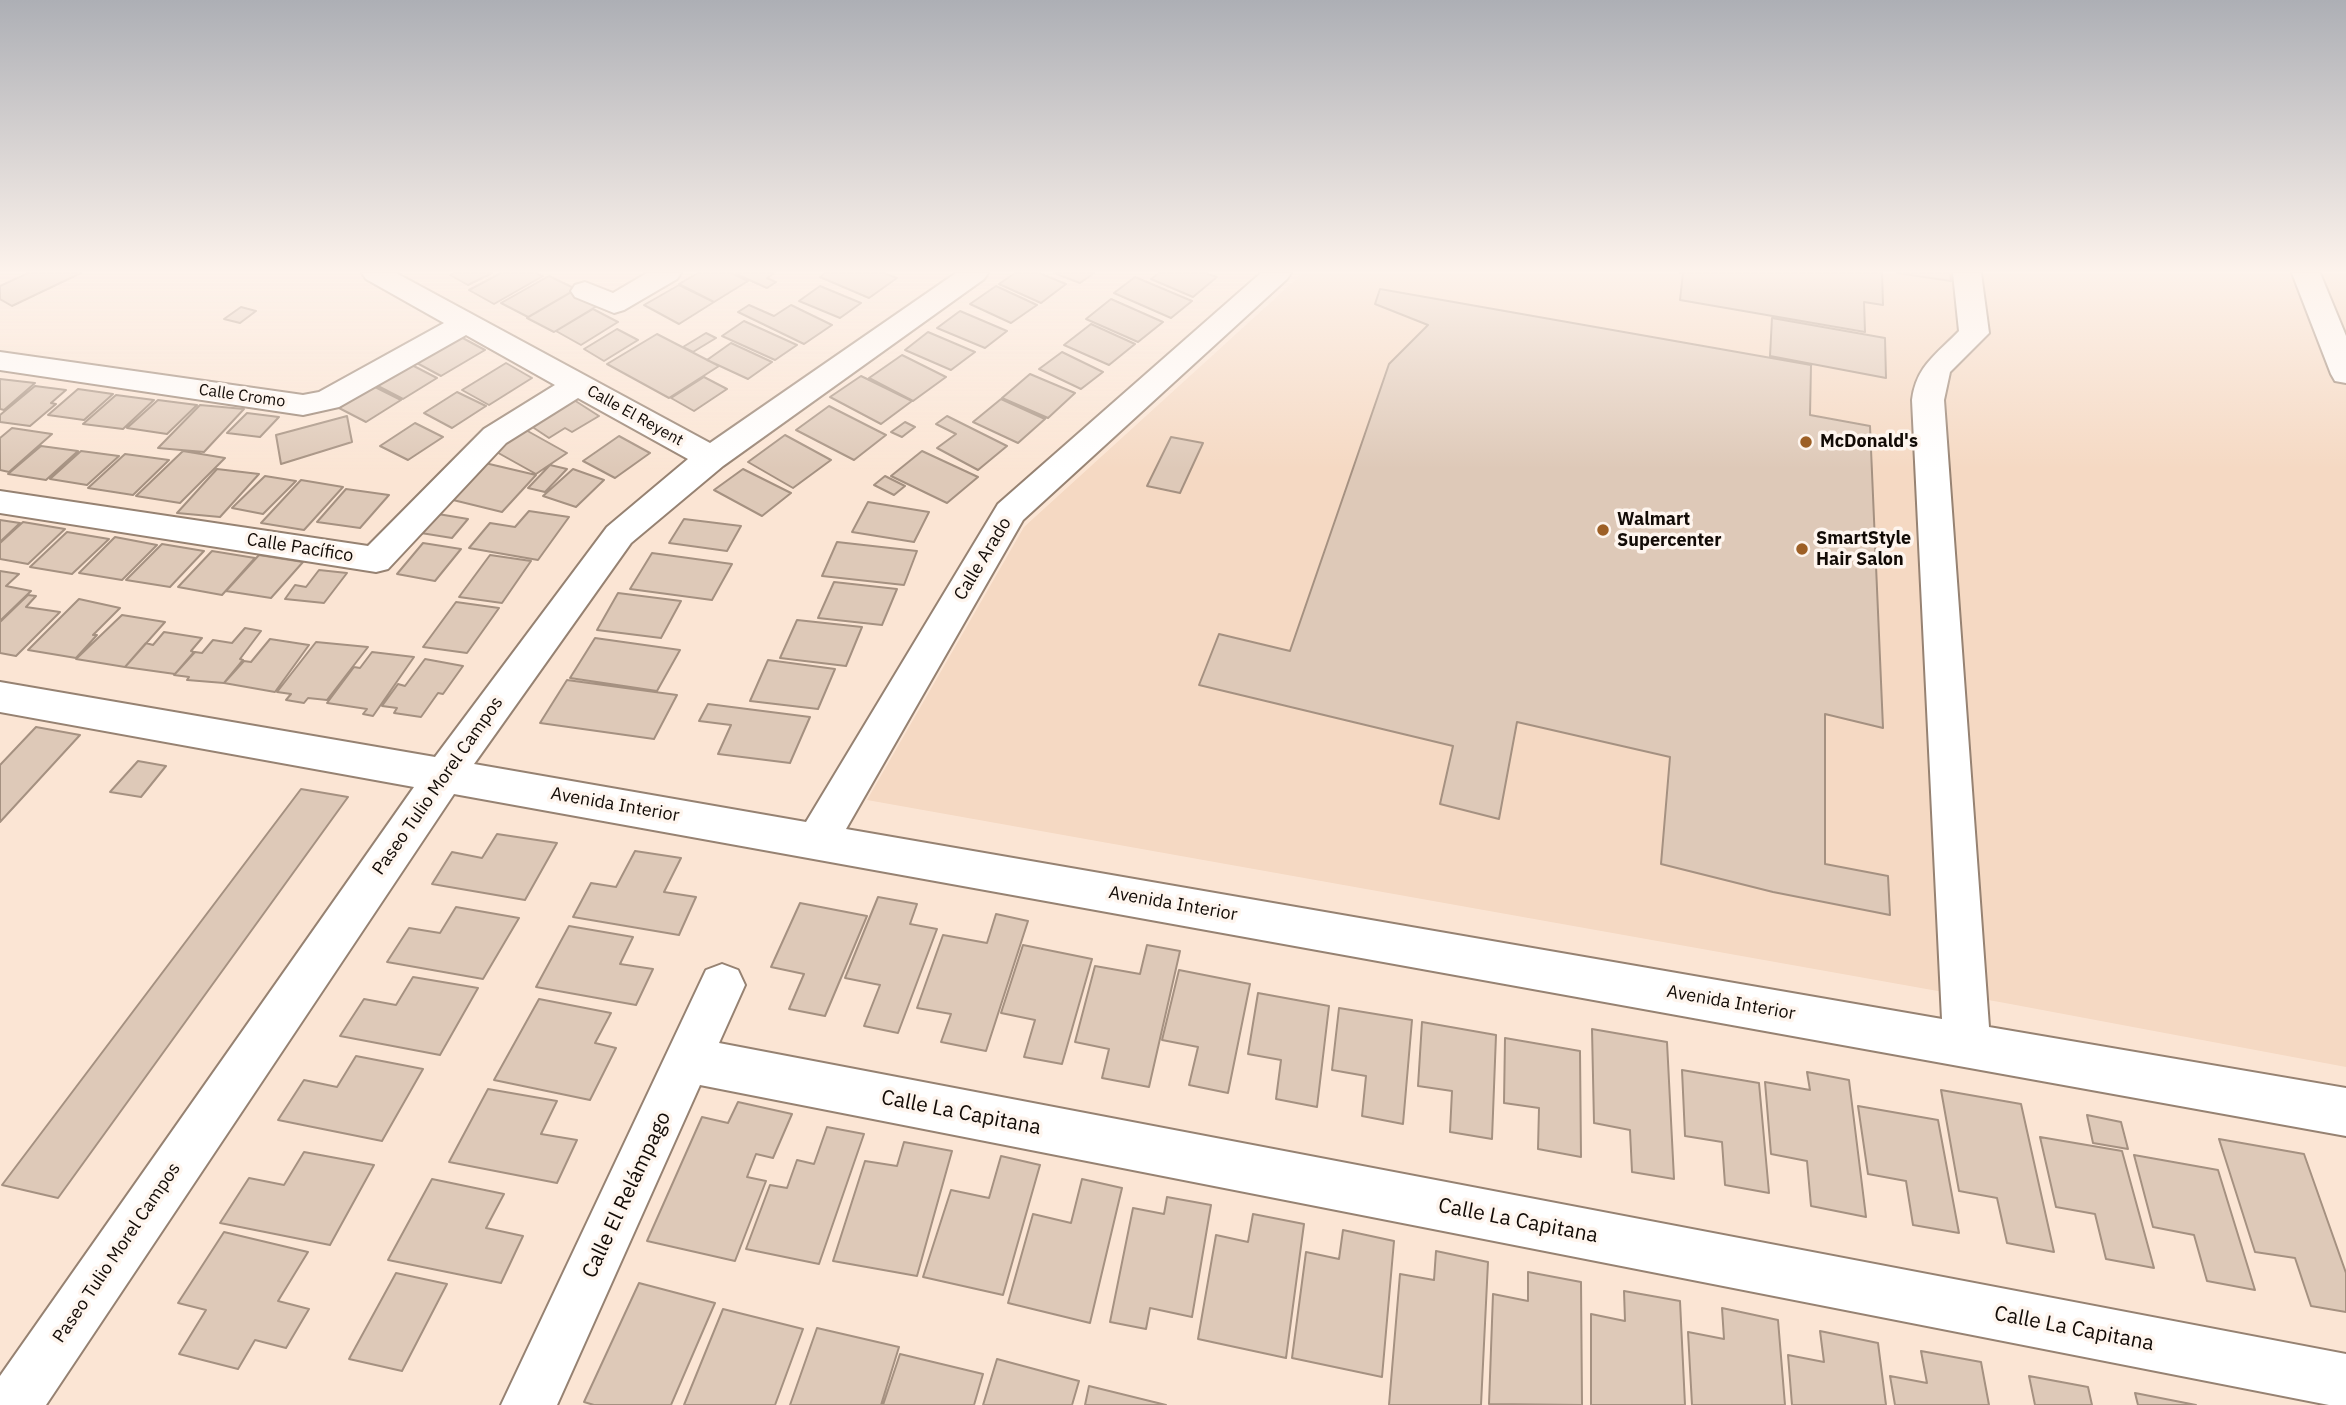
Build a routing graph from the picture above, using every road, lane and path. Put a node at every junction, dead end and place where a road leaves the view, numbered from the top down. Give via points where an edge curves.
1 (438, 339) edge
2 (495, 339) edge
3 (881, 339) edge
4 (1204, 339) edge
5 (1968, 339) edge
6 (2332, 339) edge
7 (0, 361) edge
8 (2346, 374) edge
9 (578, 384) junction
10 (711, 458) junction
11 (0, 502) edge
12 (0, 697) edge
13 (444, 774) junction
14 (817, 842) junction
15 (722, 985) dead end
16 (1968, 1045) junction
17 (689, 1060) junction
18 (2346, 1112) edge
19 (2346, 1381) edge
20 (13, 1405) edge
21 (529, 1405) edge

1 - 7 street, Calle Cromo via 328,400 303,405
2 - 9 street, Calle El Reyent
3 - 10 street, Paseo Tulio Morel Campos
4 - 14 street, Calle Arado via 1010,512
5 - 16 street via 1934,372 1928,385
6 - 8 street
9 - 10 street, Calle El Reyent
9 - 11 street, Calle Pacífico via 495,436 376,560
10 - 13 street, Paseo Tulio Morel Campos via 619,535
12 - 13 street, Avenida Interior
13 - 14 street, Avenida Interior
13 - 20 street, Paseo Tulio Morel Campos
14 - 16 street, Avenida Interior
15 - 17 street, Calle El Relámpago
16 - 18 street, Avenida Interior
17 - 19 street, Calle La Capitana
17 - 21 street, Calle El Relámpago

